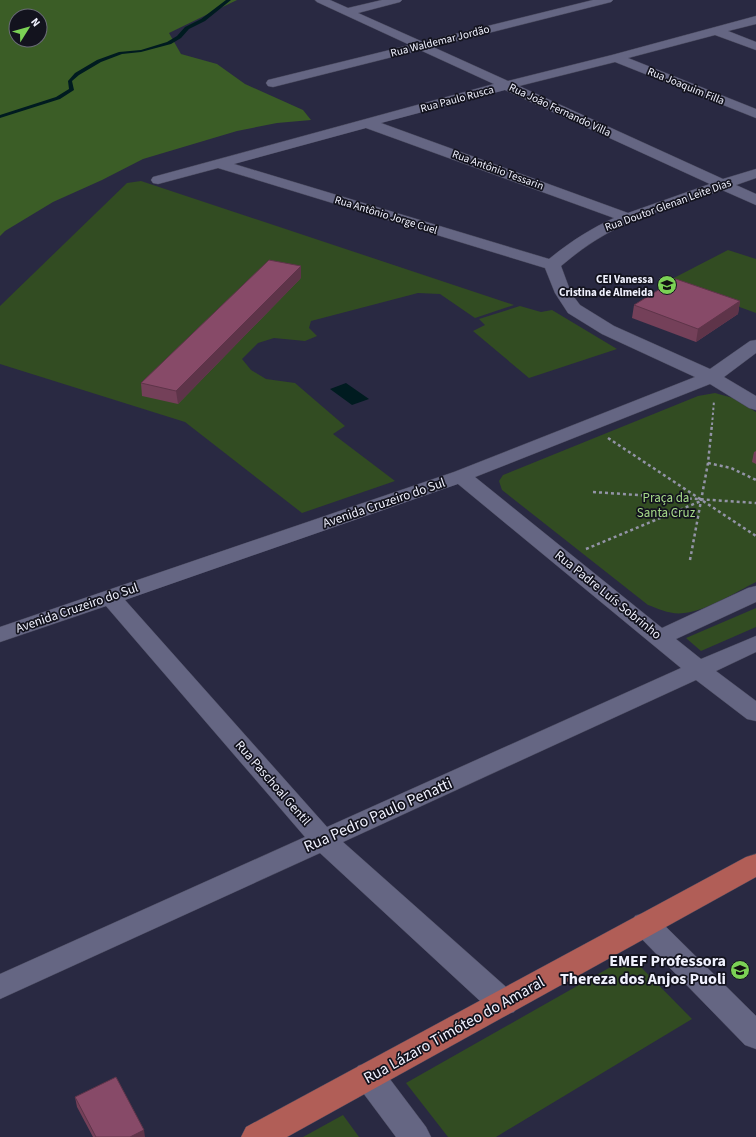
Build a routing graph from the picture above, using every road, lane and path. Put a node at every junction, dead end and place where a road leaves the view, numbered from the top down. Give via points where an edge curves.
1 (321, 0) edge
2 (396, 0) edge
3 (607, 0) edge
4 (346, 12) junction
5 (756, 20) edge
6 (716, 31) junction
7 (420, 46) junction
8 (756, 46) edge
9 (616, 58) junction
10 (273, 83) dead end
11 (507, 85) junction
12 (756, 114) edge
13 (367, 123) junction
14 (219, 164) junction
15 (756, 173) edge
16 (158, 180) dead end
17 (722, 184) junction
18 (756, 200) edge
19 (628, 218) junction
20 (552, 265) junction
21 (756, 345) edge
22 (710, 377) junction
23 (714, 400) dead end
24 (756, 404) edge
25 (603, 434) dead end
26 (708, 463) junction
27 (461, 476) junction
28 (756, 480) edge
29 (593, 492) dead end
30 (702, 500) junction
31 (756, 503) edge
32 (756, 536) edge
33 (580, 552) dead end
34 (690, 560) dead end
35 (756, 593) edge
36 (110, 597) junction
37 (0, 635) edge
38 (660, 638) junction
39 (756, 643) edge
40 (698, 669) junction
41 (756, 713) edge
42 (323, 840) junction
43 (756, 864) edge
44 (645, 924) junction
45 (0, 987) edge
46 (503, 1003) junction
47 (756, 1036) edge
48 (369, 1076) junction
49 (257, 1137) edge
50 (415, 1137) edge

1 - 4 street, Rua João Fernando Villa
2 - 4 street
3 - 7 street, Rua Waldemar Jordão
4 - 7 street, Rua João Fernando Villa
5 - 6 street, Rua Paulo Rusca
6 - 8 street
6 - 9 street, Rua Paulo Rusca
7 - 10 street, Rua Waldemar Jordão
7 - 11 street, Rua João Fernando Villa
9 - 11 street, Rua Paulo Rusca
9 - 12 street, Rua Joaquim Filla
11 - 13 street, Rua Paulo Rusca
11 - 17 street, Rua João Fernando Villa
13 - 14 street, Rua Paulo Rusca
13 - 19 street, Rua Antônio Tessarin
14 - 16 street, Rua Paulo Rusca
14 - 20 street, Rua Antônio Jorge Cuel
15 - 17 street, Rua Doutor Glenan Leite Dias
17 - 18 street, Rua João Fernando Villa
17 - 19 street, Rua Doutor Glenan Leite Dias
19 - 20 street, Rua Doutor Glenan Leite Dias via 601,230
20 - 22 street via 563,293 574,309 608,330
21 - 22 street, Avenida Cruzeiro do Sul
22 - 24 street
22 - 27 street, Avenida Cruzeiro do Sul
23 - 26 path
25 - 30 path
26 - 28 path via 731,468
26 - 30 path
27 - 36 street, Avenida Cruzeiro do Sul
27 - 38 street, Rua Padre Luís Sobrinho
29 - 30 path
30 - 31 path
30 - 32 path
30 - 33 path
30 - 34 path
35 - 38 street
36 - 37 street, Avenida Cruzeiro do Sul
36 - 42 street, Rua Paschoal Gentil
38 - 40 street, Rua Padre Luís Sobrinho
39 - 40 street, Rua Pedro Paulo Penatti
40 - 41 street, Rua Padre Luís Sobrinho
40 - 42 street, Rua Pedro Paulo Penatti
42 - 45 street, Rua Pedro Paulo Penatti
42 - 46 street, Rua Paschoal Gentil
43 - 44 main road, Rua Lázaro Timóteo do Amaral
44 - 46 main road, Rua Lázaro Timóteo do Amaral
44 - 47 street
46 - 48 main road, Rua Lázaro Timóteo do Amaral
48 - 49 main road, Rua Lázaro Timóteo do Amaral
48 - 50 street

